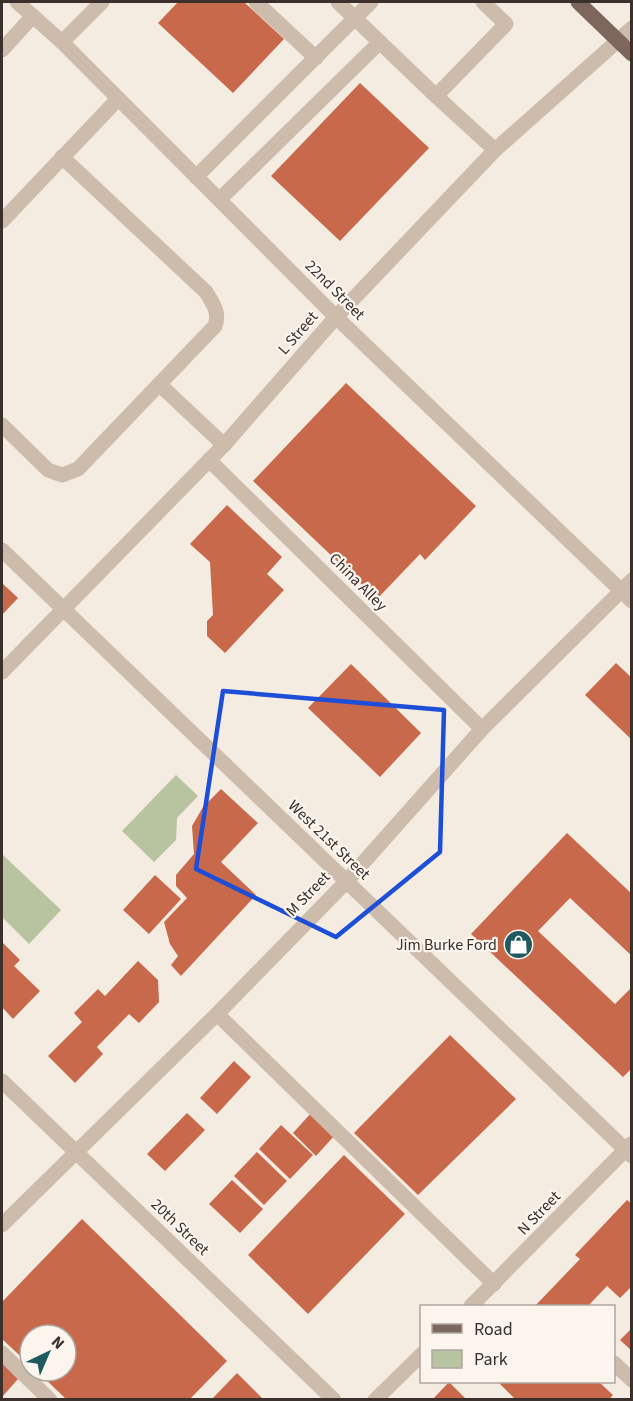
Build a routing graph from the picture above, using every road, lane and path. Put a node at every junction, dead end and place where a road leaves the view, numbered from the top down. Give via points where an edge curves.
1 (17, 2) edge
2 (102, 2) edge
3 (256, 2) edge
4 (338, 2) edge
5 (371, 2) edge
6 (483, 2) edge
7 (578, 2) edge
8 (33, 16) junction
9 (355, 18) junction
10 (632, 28) edge
11 (618, 41) junction
12 (62, 42) junction
13 (380, 42) junction
14 (2, 50) edge
15 (632, 54) edge
16 (316, 58) junction
17 (436, 96) junction
18 (117, 100) junction
19 (495, 150) junction
20 (62, 157) junction
21 (196, 177) junction
22 (220, 199) junction
23 (2, 221) edge
24 (336, 317) junction
25 (160, 385) junction
26 (2, 425) edge
27 (224, 445) junction
28 (209, 460) junction
29 (2, 550) edge
30 (628, 591) edge
31 (64, 610) junction
32 (2, 672) edge
33 (482, 729) junction
34 (346, 882) junction
35 (217, 1014) junction
36 (2, 1081) edge
37 (629, 1150) edge
38 (75, 1152) junction
39 (2, 1225) edge
40 (494, 1284) junction
41 (472, 1305) edge
42 (2, 1353) edge
43 (420, 1356) edge
44 (615, 1364) edge
45 (632, 1380) edge
46 (50, 1400) edge
47 (334, 1400) edge
48 (375, 1400) edge

1 - 8 street, 22nd Street
2 - 12 street
3 - 16 street
4 - 9 street
5 - 9 street
6 - 17 street via 506,24
7 - 11 main road
8 - 12 street, 22nd Street
8 - 14 street
9 - 13 street
9 - 16 street
10 - 11 street, L Street
11 - 15 main road
11 - 19 street, L Street
12 - 18 street, 22nd Street
13 - 17 street
13 - 22 street
16 - 21 street
17 - 19 street
18 - 20 street
18 - 21 street, 22nd Street
19 - 24 street, L Street
20 - 23 street
20 - 25 street via 206,292 218,312 215,326
21 - 22 street, 22nd Street
22 - 24 street, 22nd Street
24 - 27 street, L Street
24 - 30 street, 22nd Street
25 - 26 street via 78,469 62,475 48,470
25 - 27 street
27 - 28 street, L Street
28 - 31 street, L Street
28 - 33 street, China Alley
29 - 31 street, West 21st Street
30 - 33 street, M Street
31 - 32 street, L Street
31 - 34 street, West 21st Street
33 - 34 street, M Street
34 - 35 street, M Street
34 - 37 street, West 21st Street
35 - 38 street, M Street
35 - 40 street
36 - 38 street, 20th Street
37 - 40 street, N Street
38 - 39 street, M Street
38 - 47 street, 20th Street
40 - 41 street, N Street
42 - 46 street
43 - 48 street
44 - 45 street

